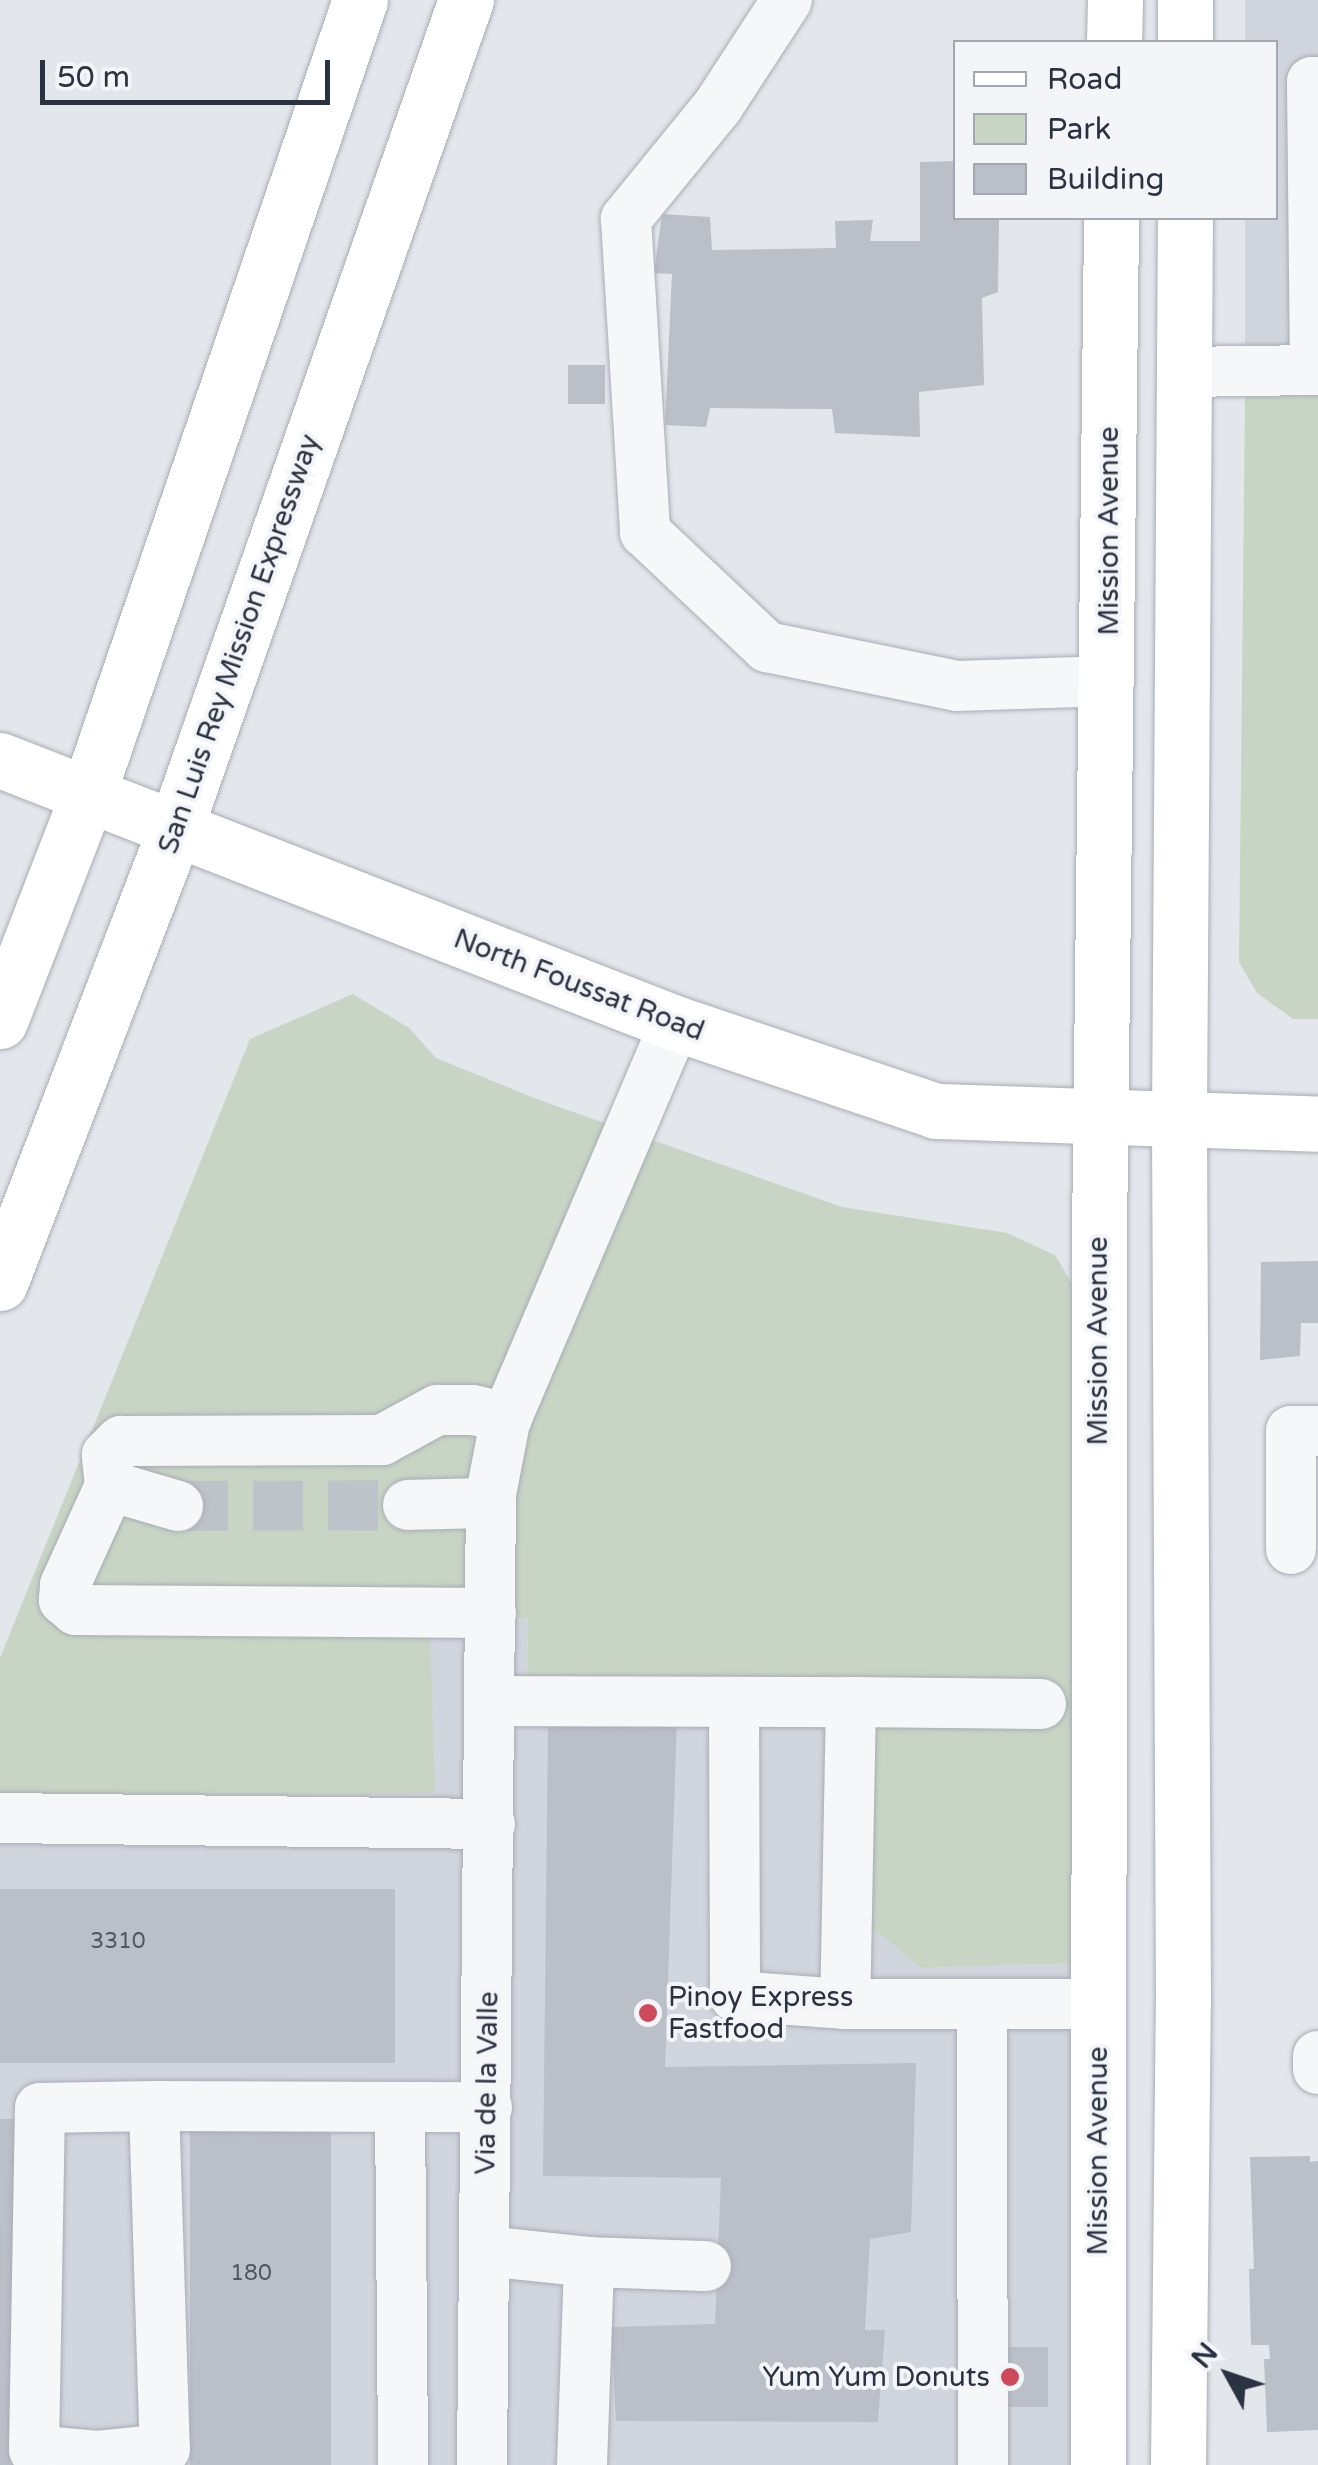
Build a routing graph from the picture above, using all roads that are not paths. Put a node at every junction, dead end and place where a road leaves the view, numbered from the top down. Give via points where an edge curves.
1 (360, 0) edge
2 (466, 0) edge
3 (787, 0) edge
4 (1114, 0) edge
5 (1185, 0) edge
6 (1114, 40) edge
7 (1185, 40) edge
8 (1318, 82) edge
9 (1111, 220) edge
10 (1185, 220) edge
11 (1185, 372) junction
12 (1109, 681) junction
13 (0, 760) edge
14 (88, 797) junction
15 (175, 829) junction
16 (0, 1021) edge
17 (676, 1023) junction
18 (1100, 1118) junction
19 (1178, 1118) junction
20 (1318, 1124) edge
21 (0, 1282) edge
22 (507, 1418) junction
23 (1318, 1431) edge
24 (110, 1486) junction
25 (491, 1504) junction
26 (408, 1505) tunnel mouth
27 (178, 1506) tunnel mouth
28 (1290, 1549) dead end
29 (491, 1613) junction
30 (492, 1701) junction
31 (734, 1702) junction
32 (851, 1702) junction
33 (1041, 1704) dead end
34 (0, 1818) edge
35 (490, 1824) junction
36 (845, 2004) junction
37 (982, 2004) junction
38 (1098, 2004) junction
39 (1318, 2056) edge
40 (1318, 2069) edge
41 (154, 2106) junction
42 (400, 2107) junction
43 (486, 2108) junction
44 (485, 2251) junction
45 (589, 2262) junction
46 (706, 2266) dead end
47 (97, 2460) edge
48 (403, 2465) edge
49 (482, 2465) edge
50 (582, 2465) edge
51 (983, 2465) edge
52 (1098, 2465) edge
53 (1178, 2465) edge

1 - 14 main road
2 - 15 main road, San Luis Rey Mission Expressway
3 - 12 street via 718,106 626,219 645,532 767,648 956,686
4 - 6 main road
5 - 7 main road
8 - 11 street via 1312,82 1315,370
9 - 12 main road, Mission Avenue
10 - 11 main road
11 - 19 main road
12 - 18 main road, Mission Avenue
13 - 14 main road, North Foussat Road
14 - 15 main road, North Foussat Road
14 - 16 main road
15 - 17 main road, North Foussat Road
15 - 21 main road, San Luis Rey Mission Expressway
17 - 18 main road, North Foussat Road via 936,1111
17 - 22 street, Via de la Valle
18 - 19 main road, North Foussat Road
18 - 38 main road, Mission Avenue
19 - 20 main road, North Foussat Road
19 - 53 main road
22 - 24 street via 437,1410 382,1440 122,1441 107,1455
22 - 25 street, Via de la Valle
23 - 28 street via 1291,1431
24 - 27 street
24 - 29 street via 65,1585 64,1600 76,1610
25 - 26 street
25 - 29 street, Via de la Valle
29 - 30 street, Via de la Valle
30 - 31 street
30 - 35 street, Via de la Valle
31 - 32 street
31 - 36 street via 735,1996
32 - 33 street
32 - 36 street
34 - 35 street
35 - 43 street, Via de la Valle
36 - 37 street
37 - 38 street
37 - 51 street
38 - 52 main road, Mission Avenue
39 - 40 street
41 - 42 street
41 - 47 street via 165,2449
41 - 47 street via 40,2108 34,2450
42 - 43 street
42 - 48 street
43 - 44 street, Via de la Valle
44 - 45 street
44 - 49 street, Via de la Valle
45 - 46 street
45 - 50 street

